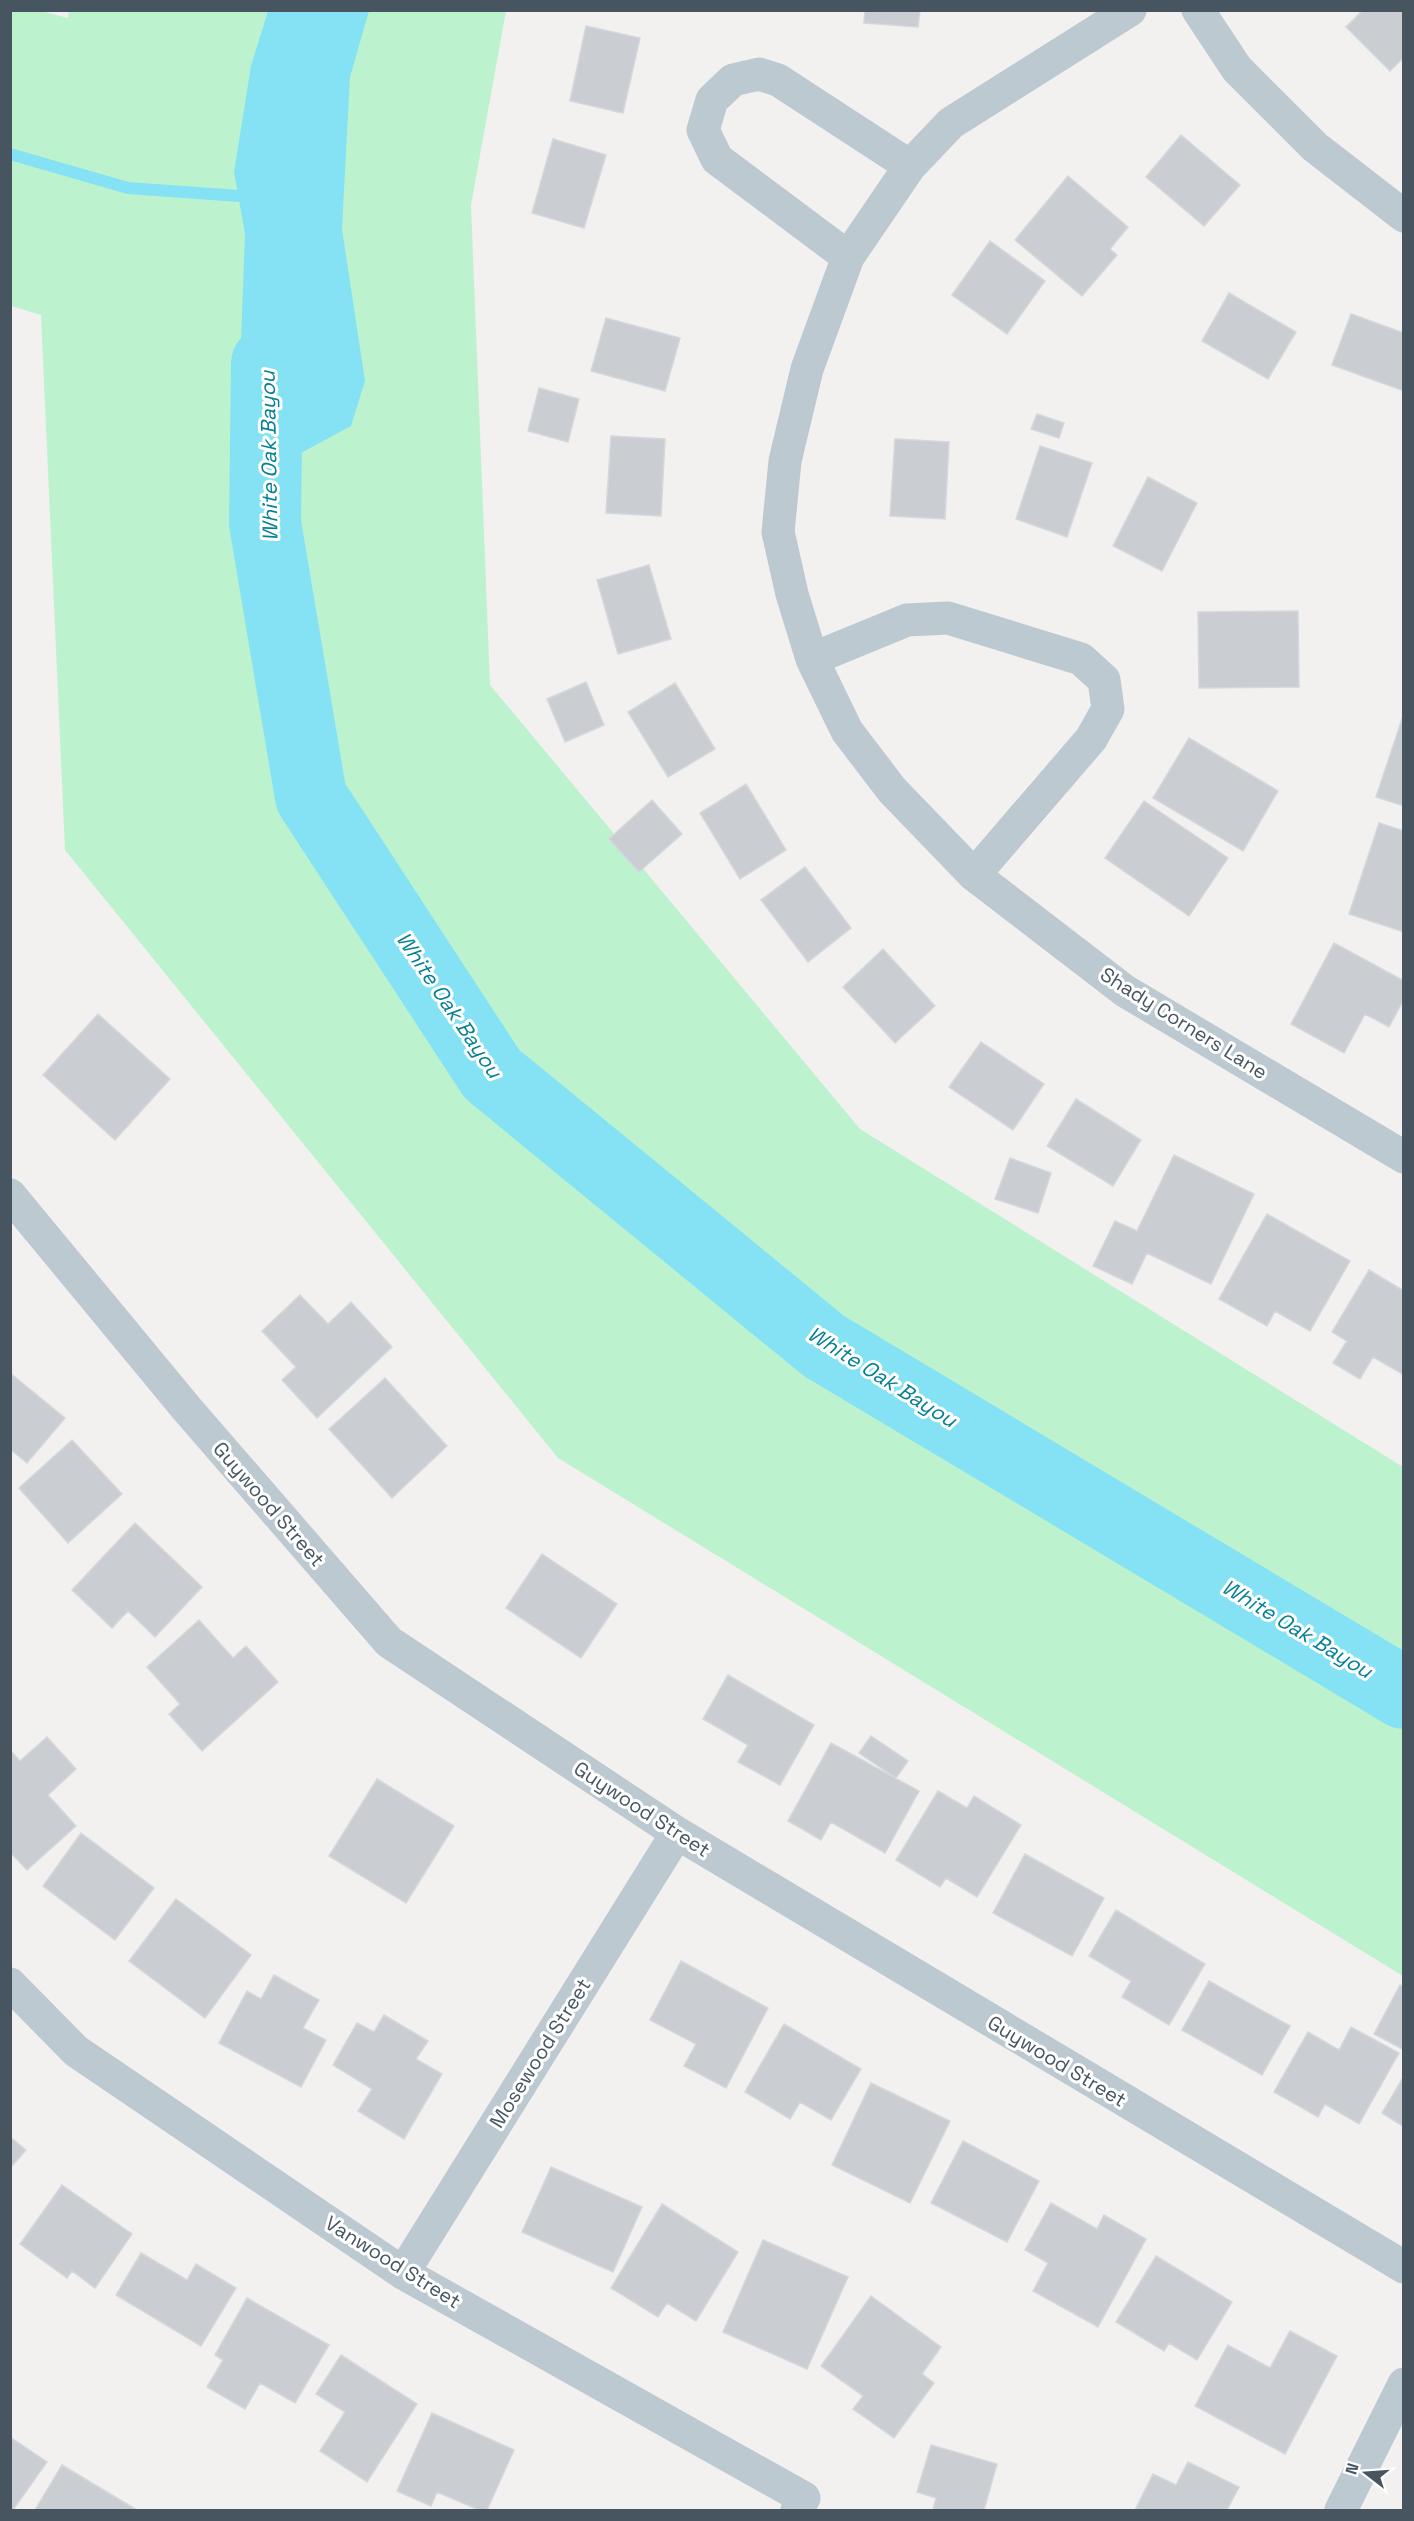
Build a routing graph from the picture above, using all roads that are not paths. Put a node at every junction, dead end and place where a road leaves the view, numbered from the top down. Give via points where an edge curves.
1 (1130, 10) edge
2 (1198, 10) edge
3 (910, 166) junction
4 (1404, 216) edge
5 (848, 257) junction
6 (813, 659) junction
7 (974, 875) junction
8 (1404, 1157) edge
9 (10, 1195) edge
10 (677, 1833) junction
11 (10, 1984) edge
12 (1404, 2267) edge
13 (403, 2273) junction
14 (1404, 2384) edge
15 (800, 2504) edge
16 (1341, 2511) edge

1 - 3 street, Shady Corners Lane via 951,123
2 - 4 street via 1237,69 1260,92 1316,147
3 - 5 street, Shady Corners Lane
3 - 5 street via 778,80 759,74 733,80 712,100 703,130 717,159
5 - 6 street, Shady Corners Lane via 807,369 785,461 778,532
6 - 7 street, Shady Corners Lane via 847,731 892,790
6 - 7 street via 907,620 948,618 1081,658 1104,680 1108,709 1090,739
7 - 8 street, Shady Corners Lane via 1125,991
9 - 10 street, Guywood Street via 187,1409 389,1642
10 - 12 street, Guywood Street
10 - 13 street, Mosewood Street
11 - 13 street, Vanwood Street via 76,2051
13 - 15 street, Vanwood Street
14 - 16 street

